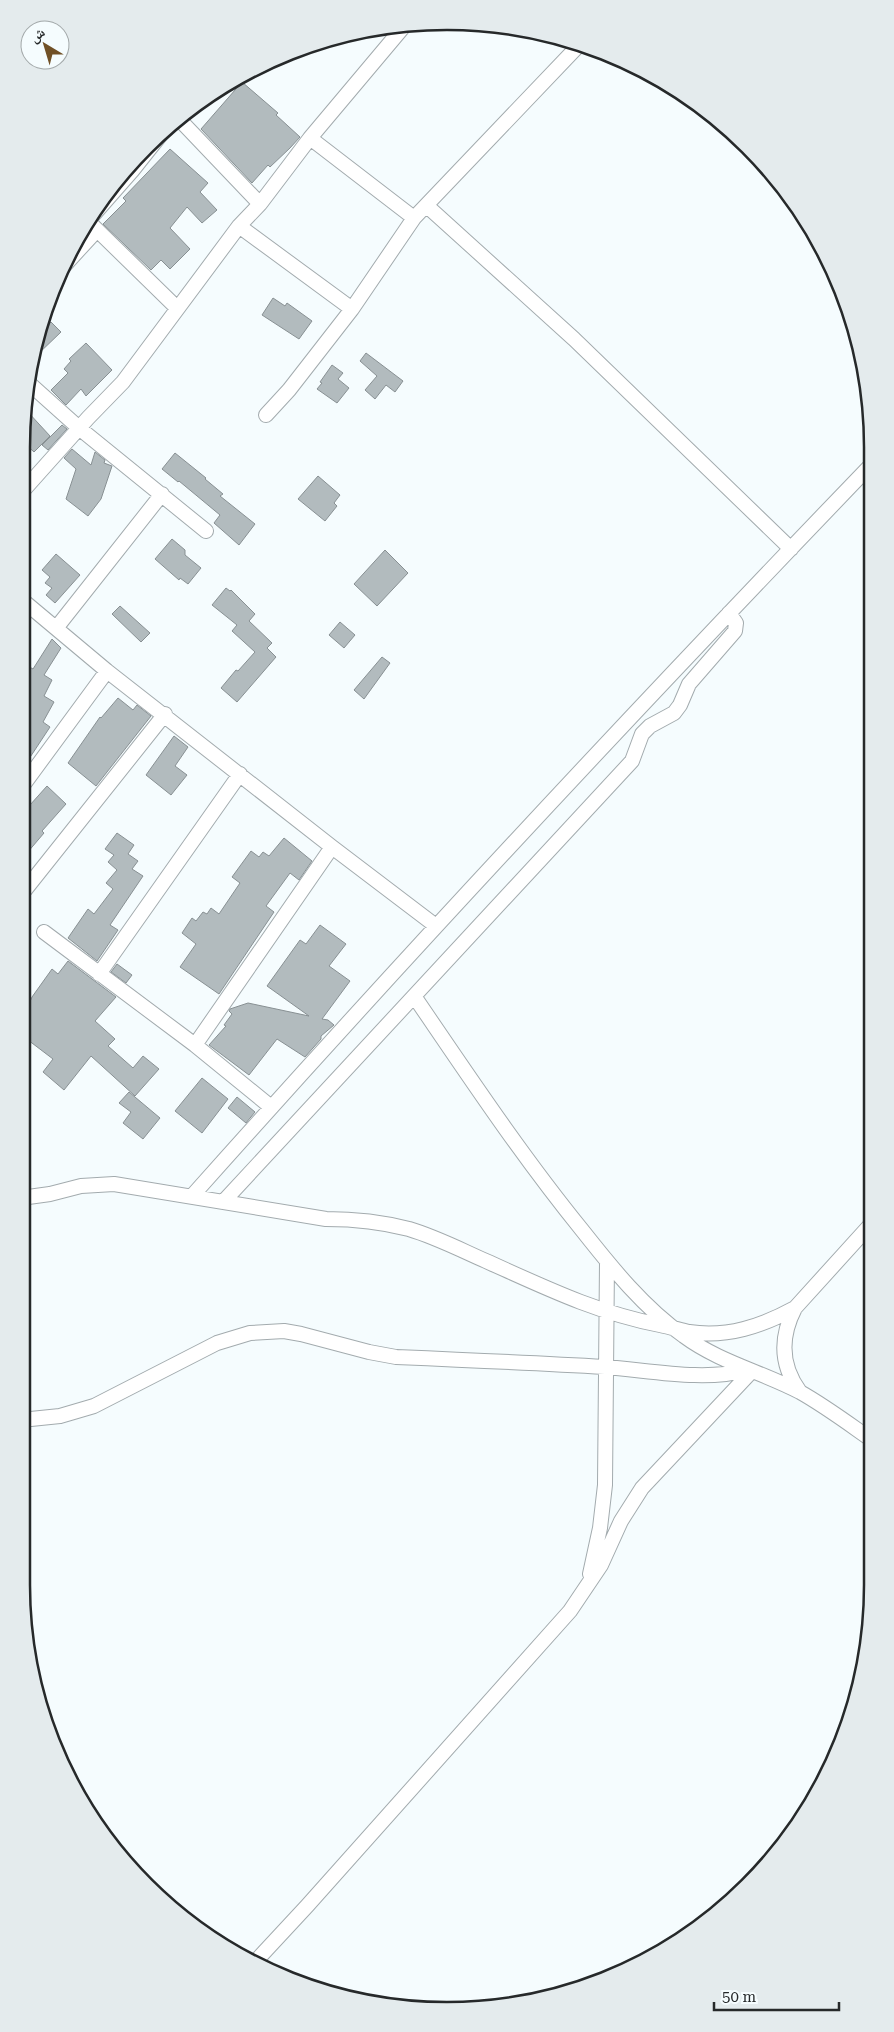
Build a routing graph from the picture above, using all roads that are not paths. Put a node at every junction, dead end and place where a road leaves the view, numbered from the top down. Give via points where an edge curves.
1 (397, 34) edge
2 (574, 50) edge
3 (183, 124) edge
4 (310, 138) junction
5 (260, 204) junction
6 (427, 206) junction
7 (414, 218) junction
8 (93, 226) edge
9 (239, 226) junction
10 (97, 230) junction
11 (81, 247) edge
12 (177, 308) junction
13 (352, 309) junction
14 (35, 388) edge
15 (266, 415) dead end
16 (79, 428) junction
17 (864, 472) edge
18 (30, 483) edge
19 (162, 494) junction
20 (206, 531) dead end
21 (791, 549) junction
22 (30, 606) edge
23 (729, 613) junction
24 (56, 627) junction
25 (107, 671) junction
26 (165, 714) junction
27 (240, 774) junction
28 (30, 776) edge
29 (332, 847) junction
30 (30, 883) edge
31 (436, 926) junction
32 (44, 932) dead end
33 (99, 974) junction
34 (414, 996) junction
35 (195, 1045) junction
36 (272, 1107) junction
37 (192, 1196) junction
38 (30, 1197) edge
39 (223, 1202) junction
40 (864, 1232) edge
41 (607, 1262) junction
42 (795, 1308) junction
43 (608, 1313) junction
44 (672, 1328) junction
45 (606, 1367) junction
46 (748, 1371) junction
47 (800, 1393) junction
48 (30, 1419) edge
49 (864, 1435) edge
50 (587, 1588) junction
51 (260, 1957) edge

1 - 4 street
2 - 6 street
3 - 5 street
4 - 5 street
4 - 7 street
5 - 9 street
6 - 7 street
6 - 21 street via 574,339
7 - 13 street
8 - 10 street
9 - 12 street
9 - 13 street
10 - 11 street
10 - 12 street
12 - 16 street via 123,382
13 - 15 street
14 - 16 street
16 - 18 street
16 - 19 street
17 - 21 street
19 - 20 street
19 - 24 street
21 - 23 street
22 - 24 street
23 - 31 street
23 - 34 street via 736,623 735,631 689,684 674,713 646,730 632,761
24 - 25 street
25 - 26 street
25 - 28 street
26 - 27 street
26 - 30 street
27 - 29 street
27 - 33 street
29 - 31 street
29 - 35 street
31 - 36 street
32 - 33 street
33 - 35 street
34 - 39 street
34 - 41 street via 529,1162
35 - 36 street
36 - 37 street
37 - 38 street via 114,1184 81,1186
37 - 39 street
39 - 43 street via 326,1219 368,1221 410,1230
40 - 42 street
41 - 43 street
41 - 44 street
42 - 44 street via 755,1327 734,1332 690,1332
42 - 47 street via 786,1329 784,1351 788,1374
43 - 44 street
43 - 45 street
44 - 46 street via 704,1350
45 - 46 street via 710,1375
45 - 48 street via 396,1357 301,1334 268,1331 217,1342 80,1411
45 - 50 street via 604,1499
46 - 47 street
46 - 50 street via 642,1488
47 - 49 street
50 - 51 street via 570,1611

